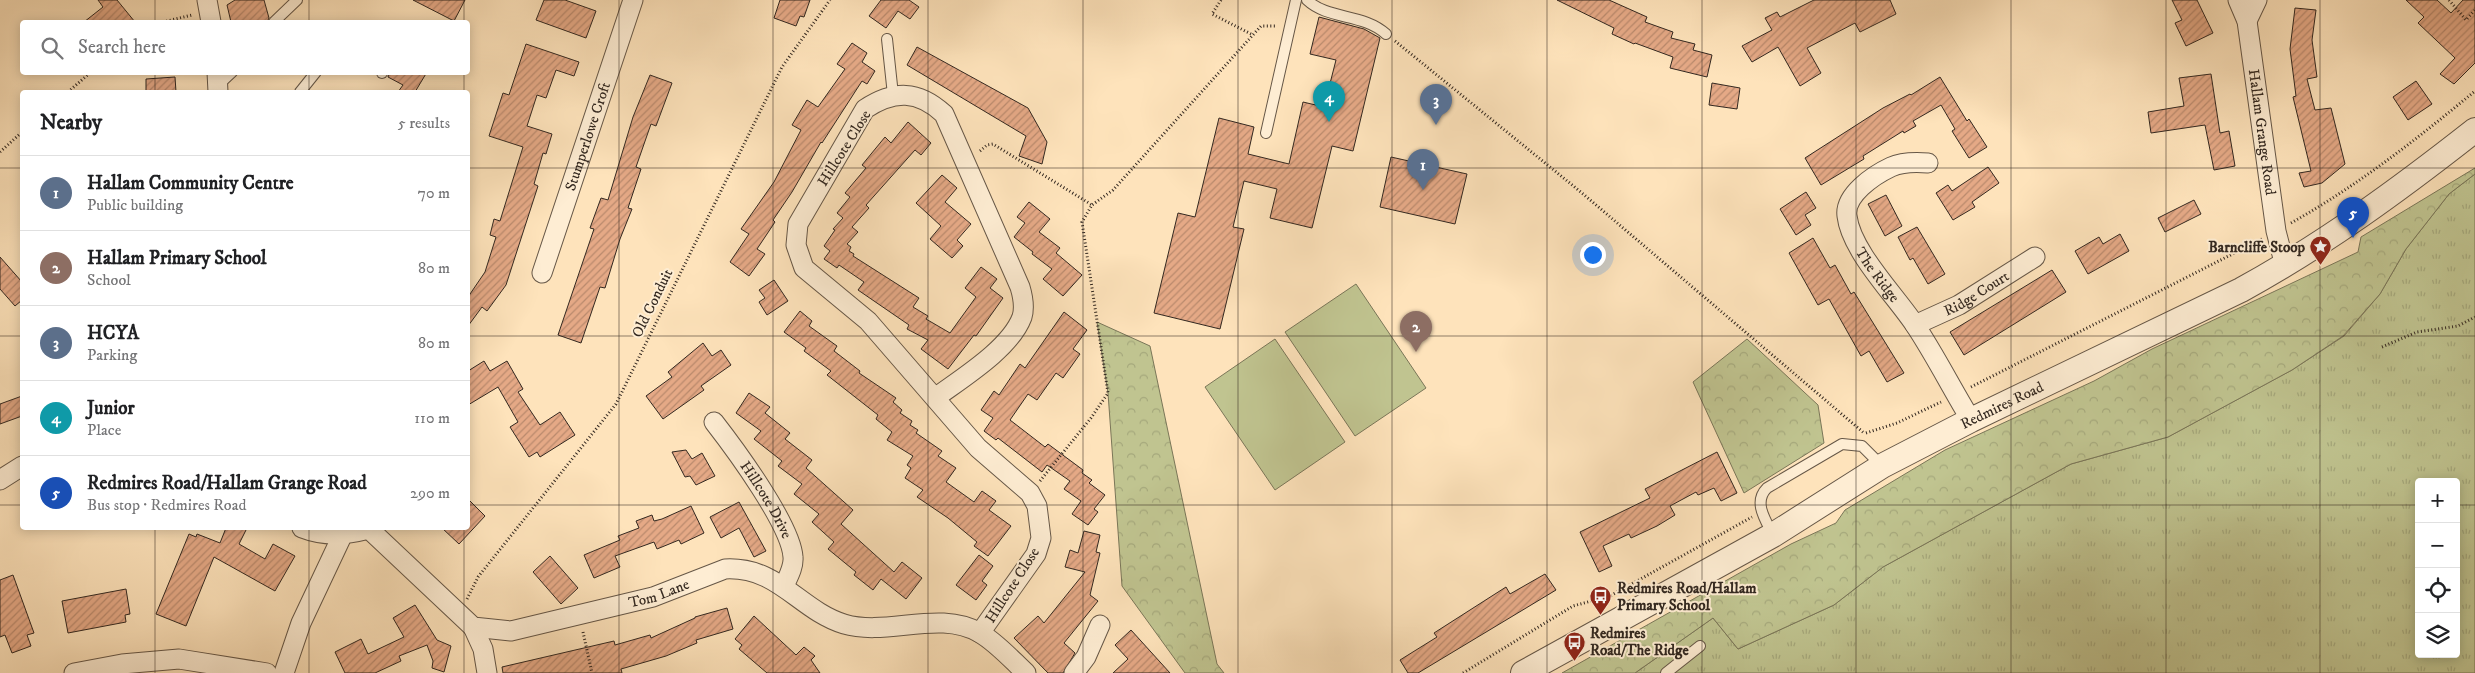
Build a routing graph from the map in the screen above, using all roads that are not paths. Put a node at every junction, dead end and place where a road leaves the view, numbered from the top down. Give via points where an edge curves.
1 (297, 0) edge
2 (633, 0) edge
3 (1296, 0) edge
4 (1307, 0) edge
5 (2238, 0) edge
6 (2257, 0) edge
7 (276, 20) edge
8 (2247, 21) junction
9 (1386, 34) road end
10 (887, 40) dead end
11 (228, 75) edge
12 (314, 75) edge
13 (218, 83) edge
14 (302, 90) edge
15 (893, 96) junction
16 (2475, 130) edge
17 (1266, 133) dead end
18 (1928, 162) dead end
19 (2035, 257) dead end
20 (2285, 266) junction
21 (542, 273) dead end
22 (1915, 325) junction
23 (935, 398) junction
24 (1970, 420) junction
25 (714, 422) dead end
26 (1889, 462) junction
27 (20, 467) edge
28 (0, 480) edge
29 (307, 530) edge
30 (362, 530) edge
31 (370, 530) edge
32 (1773, 535) junction
33 (342, 536) junction
34 (784, 586) junction
35 (1100, 625) dead end
36 (473, 627) junction
37 (980, 633) junction
38 (1700, 646) dead end
39 (74, 673) edge
40 (268, 673) edge
41 (284, 673) edge
42 (486, 673) edge
43 (1026, 673) edge
44 (1074, 673) edge
45 (1523, 673) edge
46 (1666, 673) edge

1 - 7 lane
2 - 21 street, Stumperlowe Croft
3 - 17 lane
4 - 9 lane via 1334,13 1375,24
5 - 8 street, Hallam Grange Road
6 - 8 street
8 - 20 street, Hallam Grange Road via 2276,232
10 - 15 lane
11 - 13 lane
12 - 14 lane
15 - 23 street, Hillcote Close via 878,100 865,109 798,224 796,245 804,268 868,321
15 - 23 street, Hillcote Close via 923,99 944,114 1024,302 1022,317 1014,332 1000,347
16 - 20 street, Redmires Road via 2345,228
18 - 22 street, The Ridge via 1891,167 1862,186 1851,199 1846,214 1851,231 1871,267
19 - 22 street, Ridge Court via 1959,304
20 - 24 street, Redmires Road
22 - 24 street, The Ridge
23 - 37 street, Hillcote Close via 978,448 1030,493 1038,506 1041,538 1036,554
24 - 26 street, Redmires Road
25 - 34 street, Hillcote Drive via 733,446 785,532 793,558
26 - 32 street, Redmires Road
26 - 32 lane via 1862,446 1842,444 1767,488 1761,494 1759,506
27 - 28 street
29 - 33 street
30 - 33 street
31 - 36 street
32 - 45 street, Redmires Road
33 - 41 street via 301,623
34 - 36 street, Tom Lane via 748,570 725,569 653,597 511,631
34 - 37 street, Tom Lane via 818,612 844,624 868,628 950,623
35 - 44 street via 1086,657
36 - 42 street via 483,649
37 - 43 street, Tom Lane
38 - 46 lane
39 - 40 street via 122,664 179,659

